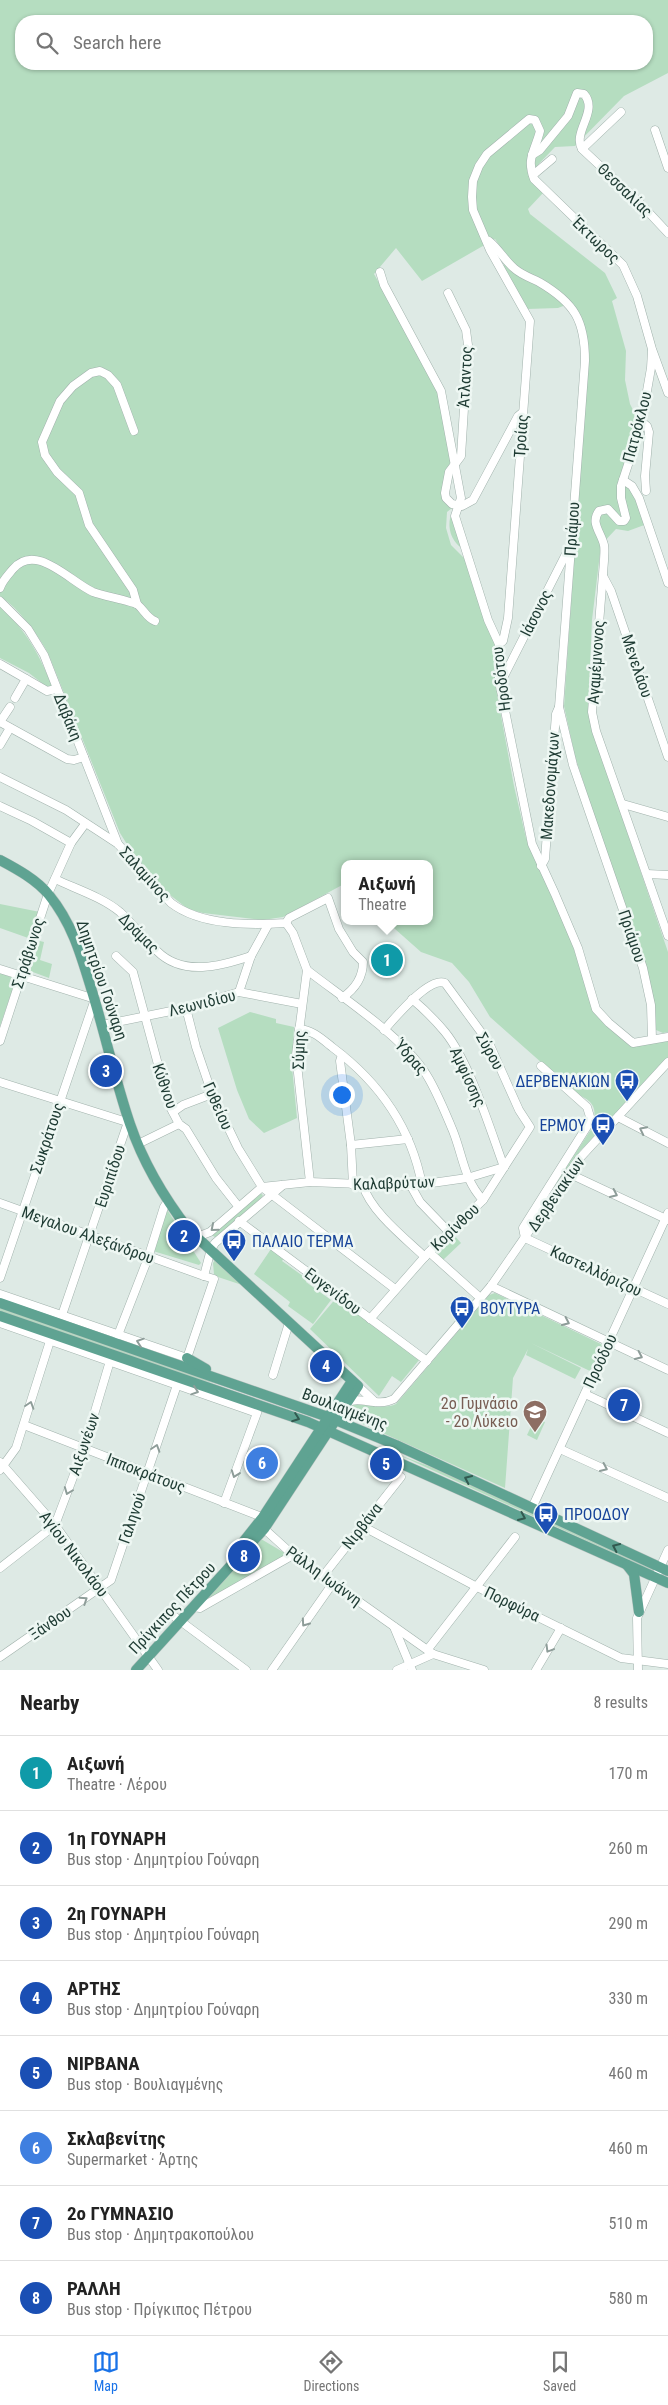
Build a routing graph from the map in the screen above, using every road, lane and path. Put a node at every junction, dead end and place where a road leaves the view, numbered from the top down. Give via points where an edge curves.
1 (621, 112) dead end
2 (655, 130) dead end
3 (582, 149) junction
4 (532, 155) junction
5 (552, 159) dead end
6 (668, 168) edge
7 (533, 175) junction
8 (668, 233) edge
9 (484, 237) junction
10 (380, 272) dead end
11 (448, 294) dead end
12 (652, 349) junction
13 (668, 393) edge
14 (523, 412) junction
15 (642, 422) junction
16 (134, 431) dead end
17 (456, 464) junction
18 (623, 480) junction
19 (646, 491) dead end
20 (459, 506) junction
21 (571, 543) junction
22 (602, 576) junction
23 (668, 583) edge
24 (0, 588) edge
25 (0, 601) edge
26 (137, 604) junction
27 (155, 620) dead end
28 (499, 644) junction
29 (0, 664) edge
30 (26, 679) junction
31 (499, 680) junction
32 (56, 689) junction
33 (15, 698) dead end
34 (10, 707) dead end
35 (559, 707) junction
36 (0, 722) edge
37 (10, 728) junction
38 (0, 745) edge
39 (84, 757) junction
40 (668, 757) edge
41 (0, 777) edge
42 (623, 804) junction
43 (0, 806) edge
44 (668, 817) edge
45 (85, 824) junction
46 (71, 843) junction
47 (118, 844) junction
48 (0, 860) edge
49 (542, 866) junction
50 (647, 874) junction
51 (668, 875) edge
52 (54, 879) junction
53 (48, 894) junction
54 (286, 923) junction
55 (268, 925) junction
56 (668, 936) edge
57 (116, 956) dead end
58 (251, 956) junction
59 (0, 969) edge
60 (307, 970) junction
61 (21, 976) junction
62 (240, 992) junction
63 (342, 998) junction
64 (95, 999) junction
65 (412, 999) junction
66 (302, 1004) junction
67 (186, 1008) junction
68 (144, 1016) junction
69 (102, 1024) junction
70 (299, 1029) junction
71 (384, 1030) junction
72 (668, 1037) edge
73 (652, 1039) junction
74 (0, 1041) edge
75 (342, 1054) junction
76 (668, 1062) edge
77 (541, 1066) dead end
78 (0, 1082) edge
79 (212, 1094) junction
80 (60, 1101) junction
81 (173, 1112) junction
82 (618, 1117) junction
83 (129, 1122) junction
84 (179, 1124) junction
85 (530, 1127) joint
86 (408, 1139) junction
87 (668, 1143) edge
88 (138, 1144) junction
89 (351, 1145) junction
90 (504, 1167) junction
91 (570, 1174) junction
92 (467, 1178) junction
93 (310, 1182) junction
94 (283, 1185) junction
95 (353, 1185) junction
96 (422, 1185) junction
97 (363, 1186) junction
98 (411, 1186) junction
99 (262, 1187) junction
100 (270, 1194) junction
101 (483, 1200) junction
102 (168, 1201) junction
103 (0, 1203) edge
104 (238, 1206) junction
105 (23, 1211) junction
106 (667, 1217) edge
107 (239, 1221) junction
108 (449, 1232) junction
109 (90, 1236) junction
110 (197, 1237) junction
111 (525, 1238) junction
112 (211, 1249) junction
113 (427, 1255) junction
114 (148, 1258) junction
115 (204, 1276) junction
116 (0, 1278) edge
117 (491, 1286) junction
118 (395, 1289) junction
119 (634, 1289) junction
120 (0, 1294) edge
121 (477, 1295) dead end
122 (0, 1303) edge
123 (668, 1304) edge
124 (62, 1315) junction
125 (0, 1316) edge
126 (370, 1319) junction
127 (0, 1323) edge
128 (289, 1323) junction
129 (118, 1335) junction
130 (50, 1341) junction
131 (609, 1342) junction
132 (187, 1358) junction
133 (110, 1361) junction
134 (427, 1361) junction
135 (668, 1370) edge
136 (273, 1375) dead end
137 (234, 1383) junction
138 (355, 1384) junction
139 (177, 1385) junction
140 (585, 1394) junction
141 (375, 1403) junction
142 (346, 1405) junction
143 (332, 1419) junction
144 (24, 1425) junction
145 (355, 1428) junction
146 (325, 1429) junction
147 (668, 1433) edge
148 (349, 1440) junction
149 (320, 1445) junction
150 (84, 1448) junction
151 (560, 1448) junction
152 (1, 1466) edge
153 (147, 1473) junction
154 (402, 1477) dead end
155 (668, 1498) edge
156 (224, 1504) junction
157 (532, 1508) junction
158 (264, 1523) junction
159 (55, 1526) junction
160 (362, 1526) junction
161 (515, 1537) dead end
162 (668, 1550) edge
163 (293, 1555) junction
164 (626, 1564) junction
165 (0, 1568) edge
166 (664, 1569) edge
167 (323, 1576) junction
168 (655, 1577) junction
169 (333, 1583) junction
170 (668, 1583) edge
171 (477, 1587) junction
172 (100, 1589) junction
173 (193, 1607) junction
174 (639, 1612) junction
175 (178, 1619) junction
176 (393, 1625) junction
177 (561, 1628) junction
178 (431, 1652) junction
179 (147, 1653) junction
180 (0, 1658) edge
181 (637, 1661) junction
182 (668, 1664) edge
183 (411, 1667) edge
184 (127, 1670) edge
185 (136, 1670) edge
186 (158, 1670) edge
187 (246, 1670) edge
188 (272, 1670) edge
189 (397, 1670) edge
190 (484, 1670) edge
191 (536, 1670) edge
192 (638, 1670) edge

1 - 3 street
2 - 6 street
3 - 4 street via 579,137 588,108 587,98 580,92 574,96 568,116
3 - 8 street, Θεσσαλίας
4 - 7 street via 529,166
4 - 9 street, Πριάμου via 540,131 535,120 529,119 487,154 479,166 472,196 473,210
5 - 7 street
7 - 12 street, Έκτωρος via 553,199 623,265 637,296
9 - 14 street, Τροίας via 530,320
9 - 21 street, Πριάμου via 516,270 564,301 578,316 582,326 585,361
10 - 17 street, Ηροδότου via 441,391
11 - 17 street, Άτλαντος via 466,330 468,345 461,456
12 - 13 street, Έκτωρος
12 - 15 street, Πατρόκλου via 652,368
14 - 20 street via 473,500
14 - 28 street, Τροίας via 508,618 503,641
15 - 18 street, Πατρόκλου
15 - 19 street via 649,432
16 - 26 street via 117,385 100,371 85,377 60,401 42,442 45,455 57,472 79,493 89,525 133,590
17 - 20 street, Ηροδότου via 461,498
17 - 20 street via 449,472 445,493 446,498
18 - 22 street, Αγαμέμνονος via 624,521 619,521 608,509 596,515 596,528 604,545
18 - 23 street, Πατρόκλου via 632,486 639,498
20 - 28 street, Ηροδότου via 455,516 459,530
21 - 31 street, Ιάσονος via 503,678
21 - 35 street, Πριάμου
22 - 40 street, Μενελάου via 611,591
22 - 42 street, Αγαμέμνονος via 592,712
24 - 26 street via 17,565 26,559 36,558 84,588 105,597
25 - 32 street, Δαβάκη via 37,642
26 - 27 street
28 - 31 street, Ηροδότου
29 - 30 street
30 - 32 street via 47,691
30 - 33 street
31 - 49 street, Ηροδότου via 532,844
32 - 39 street, Δαβάκη
34 - 36 street
35 - 49 street, Μακεδονομάχων
35 - 73 street, Πριάμου via 573,765 643,968 651,1005
36 - 37 street
37 - 38 street
37 - 39 street via 67,758
39 - 47 street, Δαβάκη
41 - 45 street, Σαλαμίνος via 38,795
42 - 44 street
42 - 50 street, Αγαμέμνονος
43 - 46 street
45 - 46 street, Στράβωνος
45 - 47 street, Σαλαμίνος
46 - 52 street, Στράβωνος
47 - 55 street, Σαλαμίνος via 180,910 223,921
48 - 53 main road, Δημητρίου Γούναρη via 30,878
49 - 73 street, Ηροδότου via 578,948 596,1009 633,1043
50 - 51 street
50 - 56 street, Αγαμέμνονος
52 - 53 street, Στράβωνος
52 - 58 street, Δράμας via 119,912 169,960 192,968 222,965
53 - 61 street, Στράβωνος
53 - 64 main road, Δημητρίου Γούναρη via 72,929
54 - 55 street, Σαλαμίνος
54 - 60 street, Σύμης
54 - 63 street, Σαλαμίνος via 289,918 328,898 339,930 363,962 356,986
55 - 58 street
57 - 68 street, Κύθνου via 133,972
58 - 62 street
59 - 61 street
60 - 63 street, Ύδρας
60 - 66 street, Σύμης
61 - 64 street
61 - 74 street, Στράβωνος
62 - 66 street, Λεωνιδίου
62 - 67 street, Λεωνιδίου
63 - 71 street, Ύδρας
64 - 69 main road, Δημητρίου Γούναρη
64 - 80 street, Σωκράτους
65 - 71 street
65 - 85 street, Σύρου via 441,981 445,983 489,1043
65 - 90 street, Αμφίσσης via 446,1033 460,1058
66 - 70 street, Σύμης
67 - 68 street, Λεωνιδίου
67 - 79 street, Γυθείου
68 - 69 street, Λεωνιδίου
68 - 81 street, Κύθνου
69 - 83 main road, Δημητρίου Γούναρη
70 - 75 street via 313,1032
70 - 93 street, Σύμης via 296,1055
71 - 92 street, Ύδρας via 418,1061 429,1079 453,1130
72 - 73 street, Ηροδότου
75 - 86 street via 377,1087
75 - 89 street via 340,1061
76 - 82 street, Δερβενακίων
77 - 111 street, Δερβενακίων via 591,1114 590,1124 523,1228
78 - 80 street
79 - 81 street
79 - 99 street, Γυθείου via 238,1148
80 - 83 street
80 - 105 street, Σωκράτους
81 - 84 street, Κύθνου
87 -> 82 street
82 - 91 street, Δερβενακίων via 579,1159
83 - 88 main road, Δημητρίου Γούναρη
83 - 109 street, Ευριπίδου
84 - 88 street
84 - 104 street, Κύθνου
85 - 90 street, Κορίνθου
86 - 89 street
86 - 96 street via 415,1153
88 - 102 main road, Δημητρίου Γούναρη
89 - 95 street
90 - 92 street, Καλαβρύτων
90 - 101 street, Κορίνθου
91 -> 106 street
91 - 111 street, Δερβενακίων
92 - 96 street, Καλαβρύτων
92 - 101 street, Ύδρας
93 - 94 street, Καλαβρύτων
93 - 95 street, Καλαβρύτων
94 - 99 street, Καλαβρύτων
94 - 100 street, Καλαβρύτων
95 - 97 street, Καλαβρύτων
96 - 98 street, Καλαβρύτων
97 - 98 street, Καλαβρύτων
97 - 113 street via 377,1209
98 - 108 street via 420,1202
99 - 100 street, Γυθείου
99 - 104 street
100 - 107 street, Καλαβρύτων
100 - 118 street, Γυθείου
101 - 108 street, Κορίνθου
102 - 110 main road, Δημητρίου Γούναρη
102 - 114 street
103 - 105 street, Μεγαλου Αλεξάνδρου
104 -> 110 street via 210,1232
105 - 109 street, Μεγαλου Αλεξάνδρου
105 - 116 street, Σωκράτους
106 - 119 street, Προόδου
107 - 112 street, Καλαβρύτων
107 - 126 street, Ευγενίδου
108 - 113 street, Κορίνθου
109 - 114 street, Μεγαλου Αλεξάνδρου
109 - 124 street, Ευριπίδου
110 - 112 main road, Δημητρίου Γούναρη
111 - 117 street, Δερβενακίων
111 - 119 street, Καστελλόριζου
112 - 115 street
112 - 128 main road, Δημητρίου Γούναρη
113 - 118 street, Κορίνθου
113 - 121 street
114 - 115 street, Μεγαλου Αλεξάνδρου
114 - 129 street
115 - 132 street via 214,1279
117 -> 131 street
117 - 134 street, Δερβενακίων
118 - 126 street, Κορίνθου
119 - 123 street, Καστελλόριζου
119 - 131 street, Προόδου
120 - 124 street
122 - 137 main road, Βουλιαγμένης
124 - 129 street
125 -> 146 main road, Βουλιαγμένης
126 - 134 street, Ευγενίδου
127 - 130 street
128 - 136 street
128 - 138 main road, Δημητρίου Γούναρη
132 -> 129 street
130 - 133 street
144 -> 130 street
131 -> 135 street
131 - 140 street, Προόδου
132 - 137 main road
133 - 139 street
133 - 150 street, Αιξωνέων
134 - 141 street, Δερβενακίων via 394,1399
137 - 143 main road, Βουλιαγμένης
138 - 141 street
138 - 142 main road
138 - 143 main road
153 -> 139 street, Γαληνού
139 -> 156 street via 258,1413
140 - 147 street
140 - 151 street, Προόδου
141 - 142 street, Δερβενακίων via 354,1400
142 - 143 main road
142 - 145 main road via 346,1415
143 - 145 main road, Βουλιαγμένης
143 - 146 main road
144 - 150 street, Ιπποκράτους
144 - 152 street via 16,1448
157 -> 145 main road, Βουλιαγμένης
146 - 148 main road, Βουλιαγμένης
146 - 149 main road, Πρίγκιπος Πέτρου
146 - 158 main road, Πρίγκιπος Πέτρου
148 - 149 main road via 327,1440
148 -> 164 main road, Βουλιαγμένης
149 - 158 main road, Πρίγκιπος Πέτρου
150 - 153 street, Ιπποκράτους
150 -> 159 street, Αιξωνέων
151 -> 155 street
151 - 157 street, Προόδου
152 - 159 street, Αγίου Νικολάου
153 - 156 street, Ιπποκράτους
153 - 172 street, Γαληνού via 111,1580
154 - 160 street, Νιρβάνα
156 - 158 street, Ιπποκράτους
166 -> 157 main road, Βουλιαγμένης
158 - 163 street, Ράλλη Ιωάννη
158 - 173 main road, Πρίγκιπος Πέτρου
158 - 175 main road, Πρίγκιπος Πέτρου
159 - 165 street
159 - 172 street, Αγίου Νικολάου
160 - 167 street, Νιρβάνα
160 - 171 street, Πορφύρα
161 - 171 street
162 - 166 street
163 - 167 street, Ράλλη Ιωάννη
163 - 173 street via 200,1608
164 - 168 main road, Βουλιαγμένης
164 - 174 main road via 634,1574
166 - 168 street
167 - 169 street, Ράλλη Ιωάννη
168 - 170 main road, Βουλιαγμένης
168 - 174 street
169 - 176 street, Ράλλη Ιωάννη
169 -> 188 street
171 - 177 street, Πορφύρα
171 - 178 street
172 - 179 street, Αγίου Νικολάου
180 -> 172 street, Ξάνθου
173 - 175 main road, Πρίγκιπος Πέτρου
174 - 181 street
175 - 179 main road, Πρίγκιπος Πέτρου
175 - 187 street
176 - 178 street, Ράλλη Ιωάννη
176 - 183 street
177 - 181 street, Πορφύρα via 621,1658
177 -> 191 street
178 - 183 street
178 - 190 street, Ράλλη Ιωάννη
179 - 184 main road, Πρίγκιπος Πέτρου
179 - 185 main road, Πρίγκιπος Πέτρου
179 - 186 street, Αγίου Νικολάου
181 - 182 street, Πορφύρα
181 - 192 street
183 - 189 street

